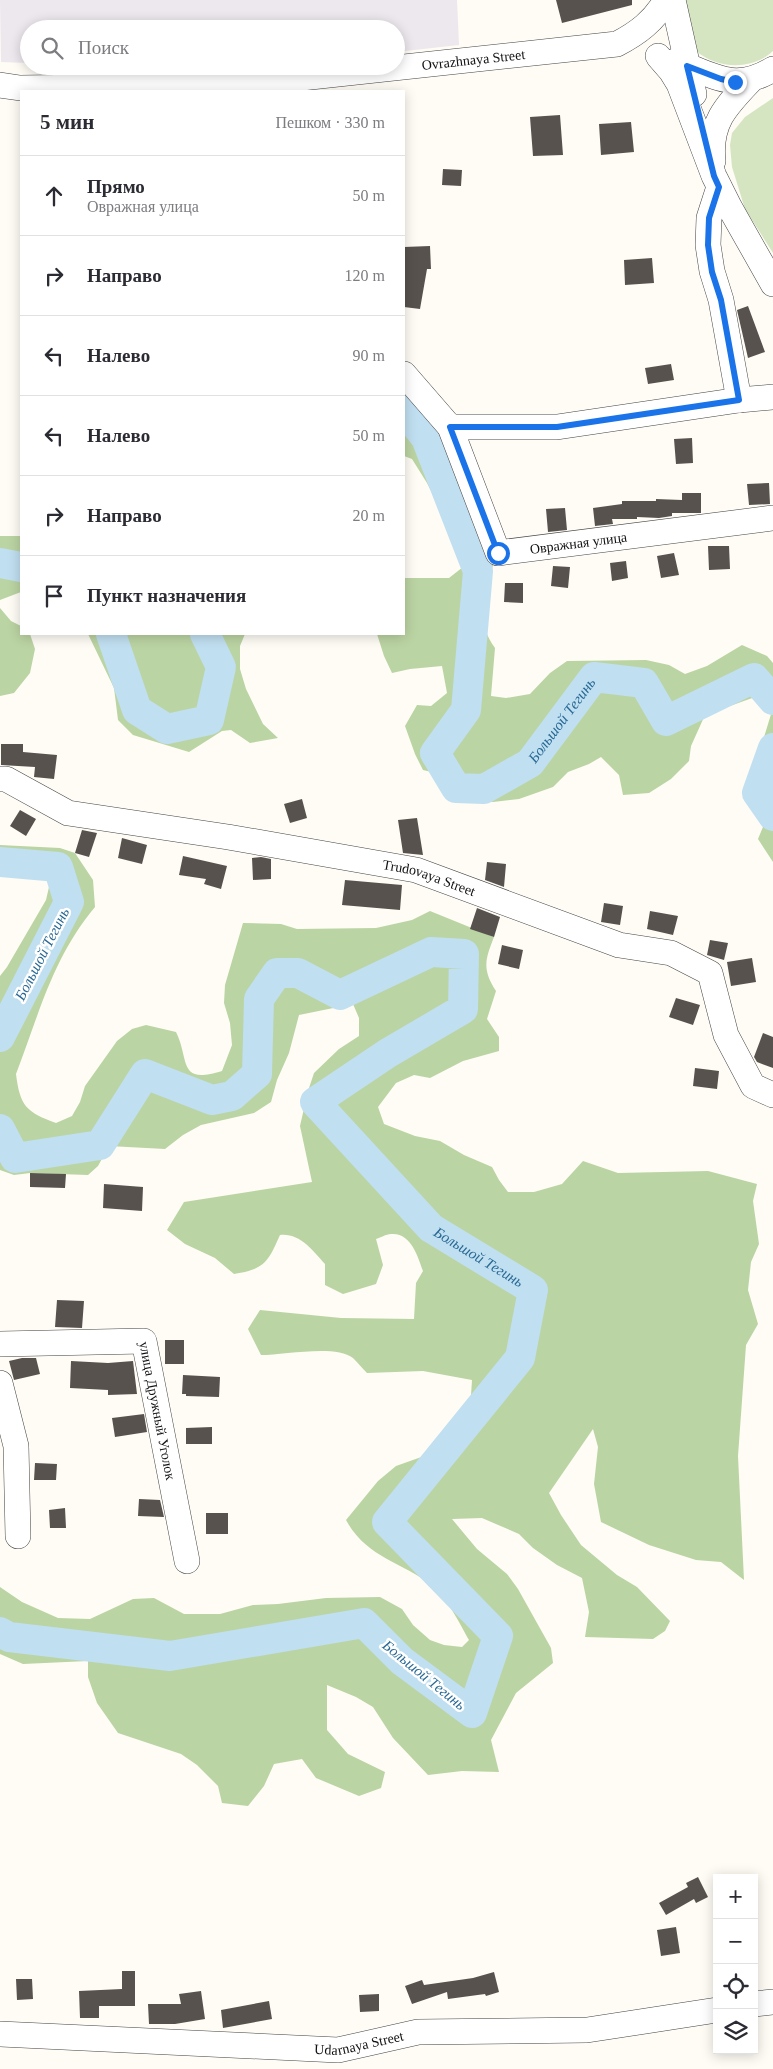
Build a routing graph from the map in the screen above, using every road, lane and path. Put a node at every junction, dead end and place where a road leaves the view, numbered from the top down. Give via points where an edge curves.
1 (666, 0) edge
2 (672, 0) edge
3 (617, 44) junction
4 (658, 56) junction
5 (687, 66) junction
6 (405, 67) edge
7 (330, 75) edge
8 (765, 75) edge
9 (15, 88) edge
10 (717, 182) junction
11 (773, 284) edge
12 (405, 375) edge
13 (773, 397) edge
14 (739, 400) junction
15 (450, 427) junction
16 (773, 518) edge
17 (0, 779) edge
18 (773, 1094) edge
19 (0, 1344) edge
20 (0, 1383) edge
21 (18, 1536) dead end
22 (187, 1561) dead end
23 (773, 2002) edge
24 (758, 2004) edge
25 (713, 2011) edge
26 (0, 2034) edge

1 - 3 street via 652,20
2 - 5 street
3 - 4 street
3 - 6 street, Ovrazhnaya Street
4 - 5 street
4 - 10 street via 679,84
5 - 8 street via 735,82
5 - 10 street
7 - 9 street, Ovrazhnaya Street via 237,85
8 - 10 street via 728,105 715,128 712,154
10 - 11 street
10 - 14 street via 709,218 708,245
12 - 15 street, Овражная улица
13 - 14 street
14 - 15 street via 557,427
15 - 16 street, Овражная улица via 498,553
17 - 18 street, Trudovaya Street via 6,779 68,813 416,870 620,945 672,953 710,973 726,1035 753,1086
19 - 22 street, улица Дружный Уголок via 144,1342
20 - 21 street via 16,1446
23 - 24 street
25 - 26 street, Udarnaya Street via 587,2030 418,2032 338,2050

